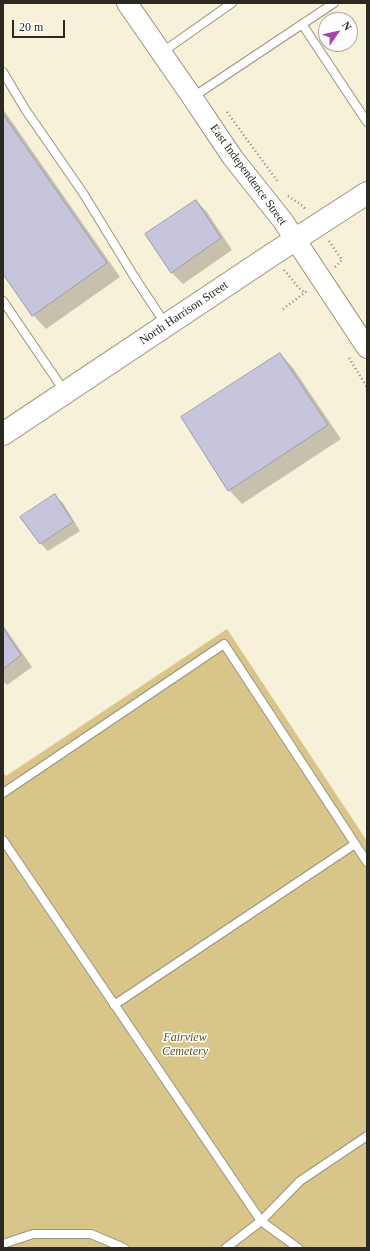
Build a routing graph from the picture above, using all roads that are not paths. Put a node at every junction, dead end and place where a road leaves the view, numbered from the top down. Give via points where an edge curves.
1 (127, 3) edge
2 (232, 3) edge
3 (334, 3) edge
4 (302, 24) junction
5 (161, 53) junction
6 (3, 72) edge
7 (192, 97) junction
8 (367, 122) edge
9 (367, 193) edge
10 (295, 240) junction
11 (3, 301) edge
12 (166, 325) junction
13 (367, 348) edge
14 (66, 392) junction
15 (3, 434) edge
16 (3, 793) edge
17 (3, 840) edge
18 (355, 844) junction
19 (367, 862) edge
20 (114, 1005) junction
21 (367, 1136) edge
22 (261, 1221) junction
23 (3, 1244) edge
24 (124, 1248) edge
25 (226, 1248) edge
26 (298, 1248) edge

1 - 5 street, East Independence Street
2 - 5 lane
3 - 4 lane
4 - 7 lane
4 - 8 lane
5 - 7 street, East Independence Street
6 - 12 lane
7 - 10 street, East Independence Street via 233,158
9 - 10 main road, North Harrison Street
10 - 12 main road, North Harrison Street
10 - 13 street, East Independence Street
11 - 14 lane
12 - 14 main road, North Harrison Street
14 - 15 main road, North Harrison Street
16 - 18 lane via 224,644
17 - 20 lane
18 - 19 lane
18 - 20 lane
20 - 22 lane
21 - 22 lane via 300,1181
22 - 25 lane
22 - 26 lane
23 - 24 lane via 33,1234 91,1234

